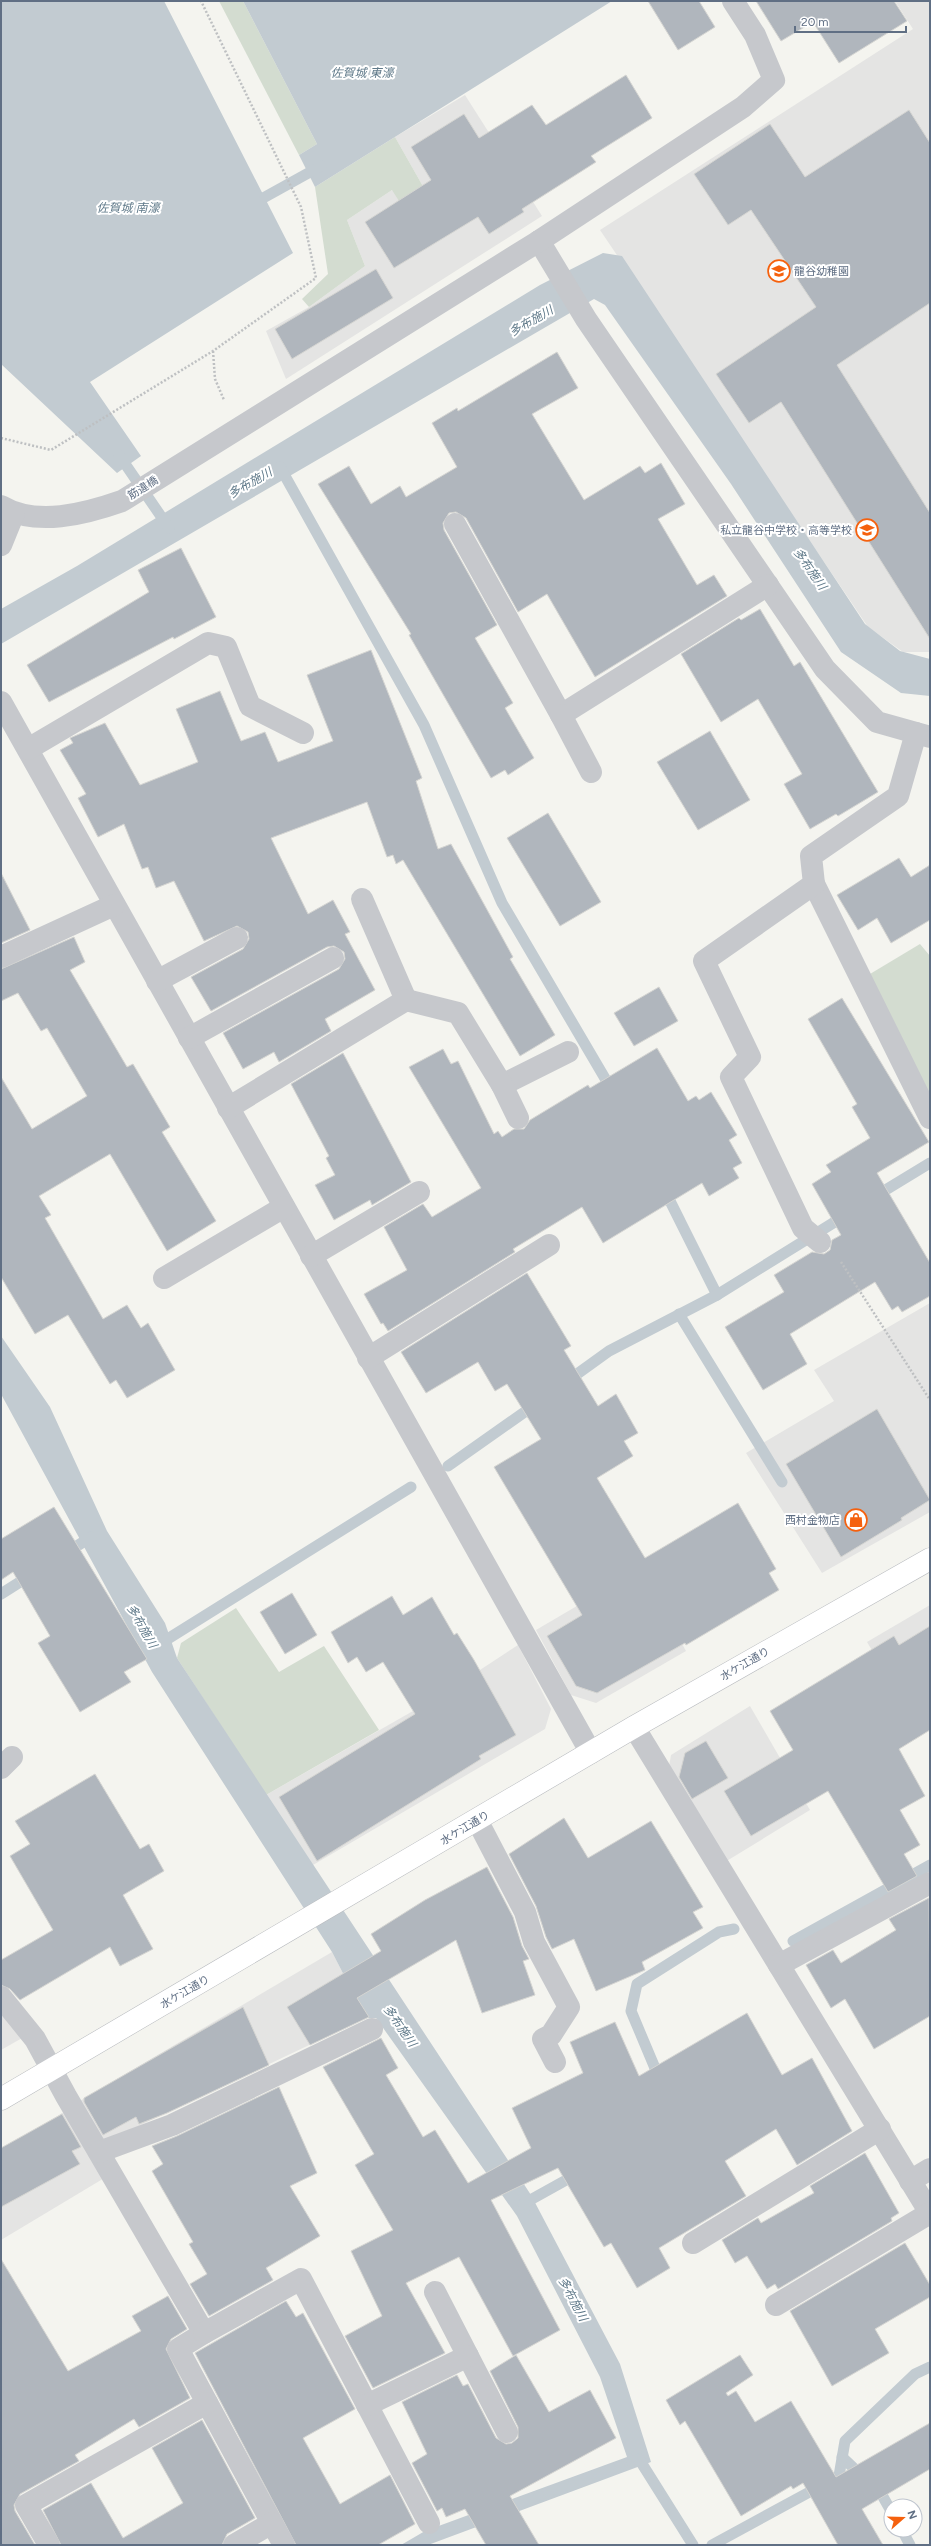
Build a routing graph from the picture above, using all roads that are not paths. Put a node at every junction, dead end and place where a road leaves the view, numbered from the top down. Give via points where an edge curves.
1 (733, 1) edge
2 (539, 241) junction
3 (7, 510) edge
4 (455, 524) dead end
5 (1, 545) edge
6 (768, 585) junction
7 (1, 702) edge
8 (561, 715) junction
9 (303, 733) dead end
10 (923, 735) edge
11 (28, 750) junction
12 (591, 772) dead end
13 (814, 884) junction
14 (362, 899) dead end
15 (114, 905) junction
16 (237, 938) dead end
17 (1, 957) edge
18 (333, 958) dead end
19 (157, 981) junction
20 (406, 1000) junction
21 (189, 1038) junction
22 (568, 1052) dead end
23 (502, 1085) junction
24 (228, 1108) junction
25 (518, 1118) dead end
26 (930, 1118) edge
27 (419, 1192) dead end
28 (284, 1207) junction
29 (811, 1235) road end
30 (549, 1244) dead end
31 (311, 1256) junction
32 (164, 1278) dead end
33 (368, 1358) junction
34 (930, 1559) edge
35 (634, 1727) junction
36 (591, 1753) junction
37 (477, 1820) junction
38 (930, 1883) edge
39 (779, 1965) junction
40 (1, 1997) edge
41 (372, 2029) dead end
42 (555, 2062) dead end
43 (52, 2070) junction
44 (1, 2099) edge
45 (880, 2129) junction
46 (99, 2152) junction
47 (930, 2169) edge
48 (910, 2180) junction
49 (930, 2213) edge
50 (694, 2243) dead end
51 (435, 2292) dead end
52 (776, 2305) dead end
53 (204, 2333) junction
54 (468, 2356) junction
55 (207, 2403) junction
56 (367, 2405) junction
57 (507, 2432) dead end
58 (272, 2523) junction
59 (430, 2523) dead end
60 (49, 2545) edge
61 (234, 2545) edge
62 (284, 2545) edge

1 - 2 street, 筋違橋 via 756,35 774,80 743,107
2 - 3 street, 筋違橋 via 122,501 98,510 64,517
2 - 6 street via 582,310
3 - 5 street
4 - 8 street
6 - 8 street
6 - 10 street via 825,669 877,722
7 - 11 street
8 - 12 street
9 - 11 street via 250,706 226,647 208,643
10 - 13 street via 898,796 811,856
11 - 15 street
13 - 26 street
13 - 29 street via 704,961 750,1057 731,1077
14 - 20 street
15 - 17 street
15 - 19 street
16 - 19 street
18 - 21 street
19 - 21 street
20 - 23 street via 458,1013
20 - 24 street
21 - 24 street
22 - 23 street
23 - 25 street
24 - 28 street
27 - 31 street
28 - 31 street
28 - 32 street
30 - 33 street
31 - 33 street
33 - 36 street
34 - 35 main road, 水ケ江通り
35 - 36 main road, 水ケ江通り
35 - 39 street
36 - 37 main road, 水ケ江通り
37 - 42 street via 525,1912 534,1942 569,2007 551,2035 543,2039
37 - 43 main road, 水ケ江通り
38 - 39 street
39 - 45 street
40 - 43 street via 35,2039
41 - 46 street via 172,2125
43 - 44 main road, 水ケ江通り
43 - 46 street
45 - 48 street
45 - 50 street
46 - 53 street
47 - 48 street
48 - 49 street
49 - 52 street
51 - 54 street
53 - 55 street via 178,2349
53 - 56 street via 301,2279
54 - 56 street
54 - 57 street
55 - 58 street
55 - 60 street via 26,2505
56 - 59 street
58 - 61 street
58 - 62 street

